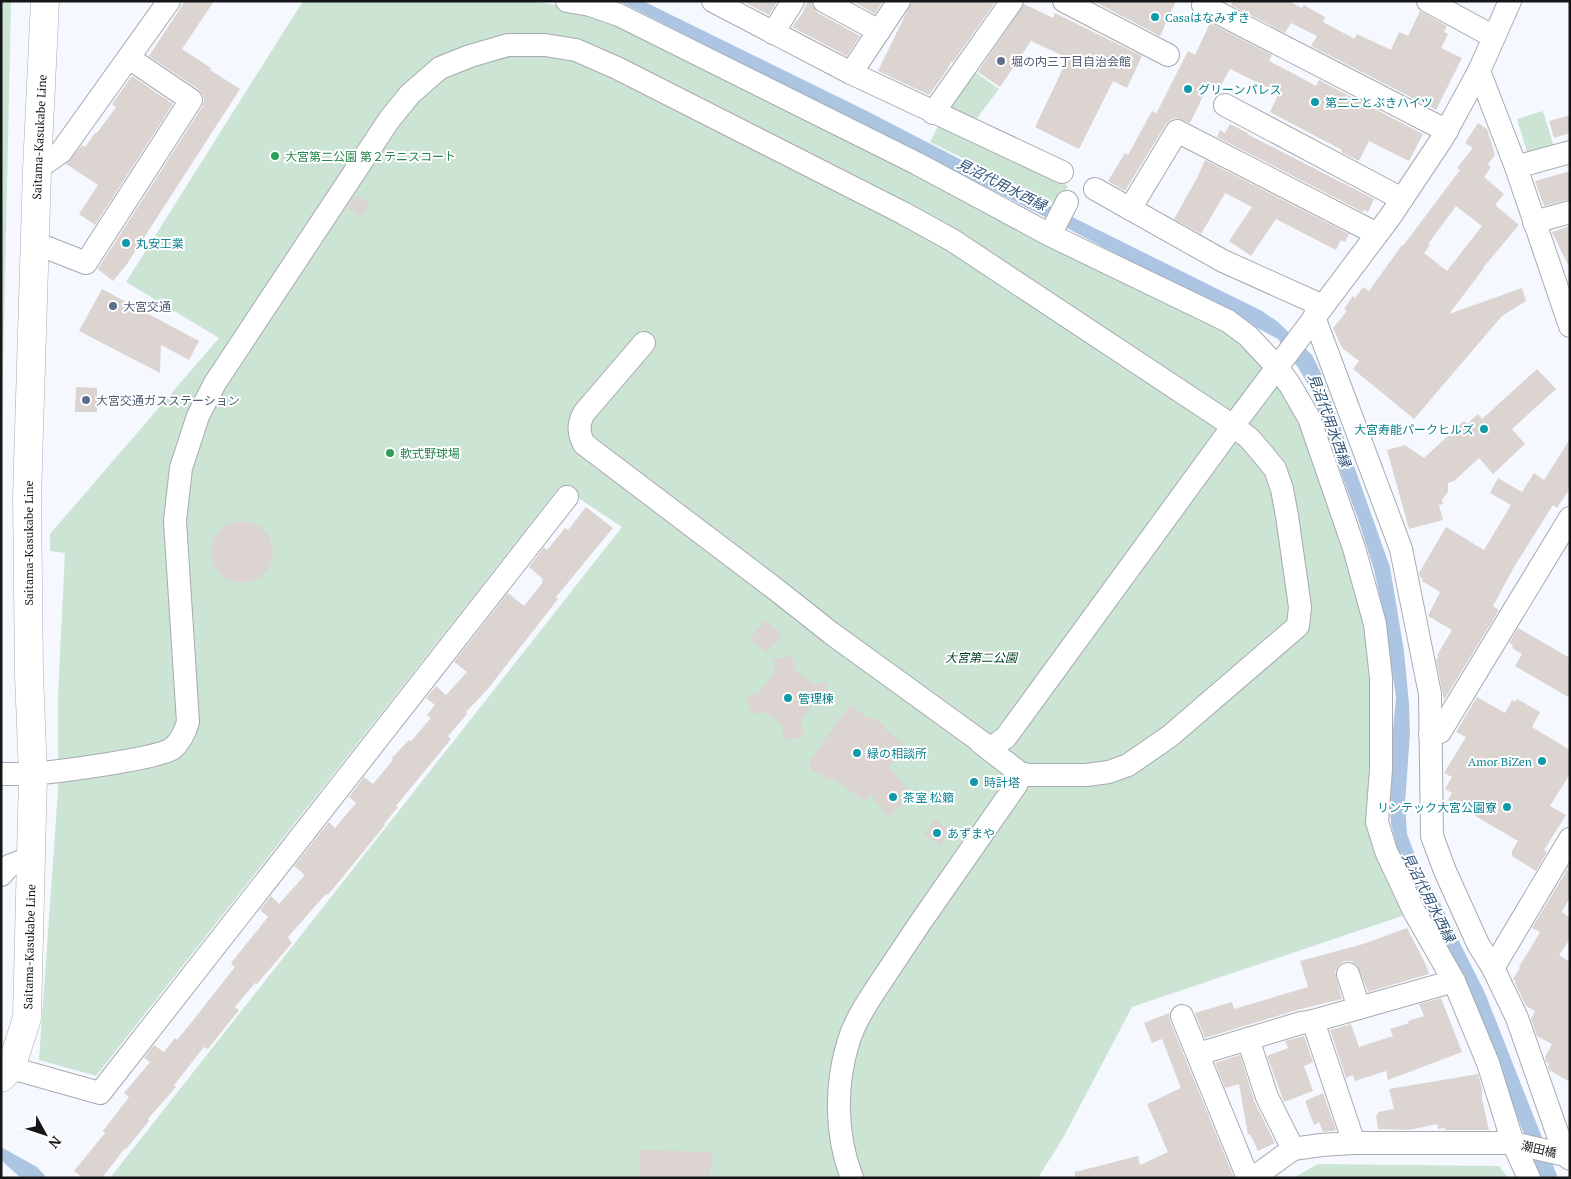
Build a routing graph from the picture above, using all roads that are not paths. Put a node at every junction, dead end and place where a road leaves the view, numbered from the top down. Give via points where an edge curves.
1 (44, 1) edge
2 (169, 1) edge
3 (567, 1) edge
4 (713, 1) edge
5 (793, 1) edge
6 (824, 1) edge
7 (899, 1) edge
8 (1012, 1) edge
9 (1064, 1) edge
10 (1428, 1) edge
11 (1510, 1) edge
12 (1208, 8) dead end
13 (878, 31) junction
14 (773, 33) junction
15 (1494, 37) junction
16 (1163, 52) dead end
17 (129, 58) junction
18 (1479, 71) junction
19 (851, 73) junction
20 (1225, 105) dead end
21 (933, 113) junction
22 (1447, 131) junction
23 (1570, 152) edge
24 (1516, 167) junction
25 (37, 169) junction
26 (1062, 172) dead end
27 (1095, 189) dead end
28 (1402, 199) junction
29 (1067, 202) dead end
30 (1130, 209) junction
31 (1570, 212) edge
32 (1534, 222) junction
33 (1051, 232) junction
34 (1377, 234) junction
35 (35, 243) junction
36 (1315, 316) junction
37 (1570, 326) edge
38 (644, 343) dead end
39 (1280, 363) junction
40 (1233, 426) junction
41 (567, 497) dead end
42 (1570, 518) edge
43 (1430, 734) junction
44 (981, 743) junction
45 (1020, 773) junction
46 (1, 774) edge
47 (33, 774) junction
48 (1569, 841) edge
49 (32, 857) junction
50 (1, 875) edge
51 (1493, 968) junction
52 (1348, 974) dead end
53 (1454, 981) junction
54 (1359, 1008) junction
55 (1182, 1016) dead end
56 (1313, 1021) junction
57 (1248, 1039) junction
58 (1198, 1054) junction
59 (6, 1073) edge
60 (1354, 1143) junction
61 (1293, 1149) junction
62 (1515, 1149) junction
63 (1568, 1157) edge
64 (852, 1178) edge
65 (1248, 1178) edge
66 (1253, 1178) edge
67 (1278, 1178) edge
68 (1529, 1178) edge

1 - 25 main road, Saitama-Kasukabe Line
2 - 17 street
3 - 33 street via 619,15
4 - 14 street
5 - 14 street
6 - 13 street
7 - 13 street
8 - 21 street
9 - 16 street
10 - 15 street
11 - 15 street
12 - 22 street
13 - 19 street
14 - 19 street
15 - 18 street
17 - 25 street via 61,152
17 - 35 street via 191,100 86,263
18 - 22 street
18 - 24 street
19 - 21 street
20 - 28 street
21 - 26 street
22 - 28 street
23 - 24 street
24 - 32 street
25 - 35 main road, Saitama-Kasukabe Line
27 - 30 street
28 - 34 street
29 - 33 street
30 - 34 street via 1177,130
30 - 36 street
31 - 32 street
32 - 37 street
33 - 39 street via 1228,321
34 - 36 street
35 - 47 main road, Saitama-Kasukabe Line via 27,497
36 - 39 street
36 - 43 street via 1401,549 1430,694
38 - 44 street via 584,413 579,423 584,444
39 - 40 street
39 - 53 street via 1309,418 1354,548 1375,624 1381,678 1381,769 1377,822 1386,851 1412,905
40 - 44 street via 1006,737 993,746
40 - 45 street via 1262,453 1275,470 1282,489 1300,607 1298,626 1170,736 1128,765 1086,775
40 - 47 street via 952,240 616,68 576,50 545,45 508,45 470,56 440,68 410,94 389,120 220,375 198,416 181,468 175,521 188,722 183,736 172,749 161,754
41 - 59 street via 100,1093
42 - 43 street via 1440,732
43 - 51 street via 1432,836 1478,944
44 - 45 street
45 - 64 street via 1016,785 888,970 850,1038 841,1071 839,1103 840,1135
46 - 47 street
47 - 49 main road, Saitama-Kasukabe Line
48 - 51 street
49 - 50 street via 9,866
49 - 59 main road, Saitama-Kasukabe Line via 27,1018
51 - 63 street via 1517,1018
52 - 54 street
53 - 54 street
53 - 62 street via 1488,1063
54 - 56 street
55 - 58 street
56 - 57 street
56 - 60 street
57 - 58 street
57 - 61 street via 1267,1097
58 - 65 street
60 - 61 street
60 - 62 street
61 - 66 street
62 - 63 street, 潮田橋
62 - 67 street via 1321,1157 1298,1165
62 - 68 street

